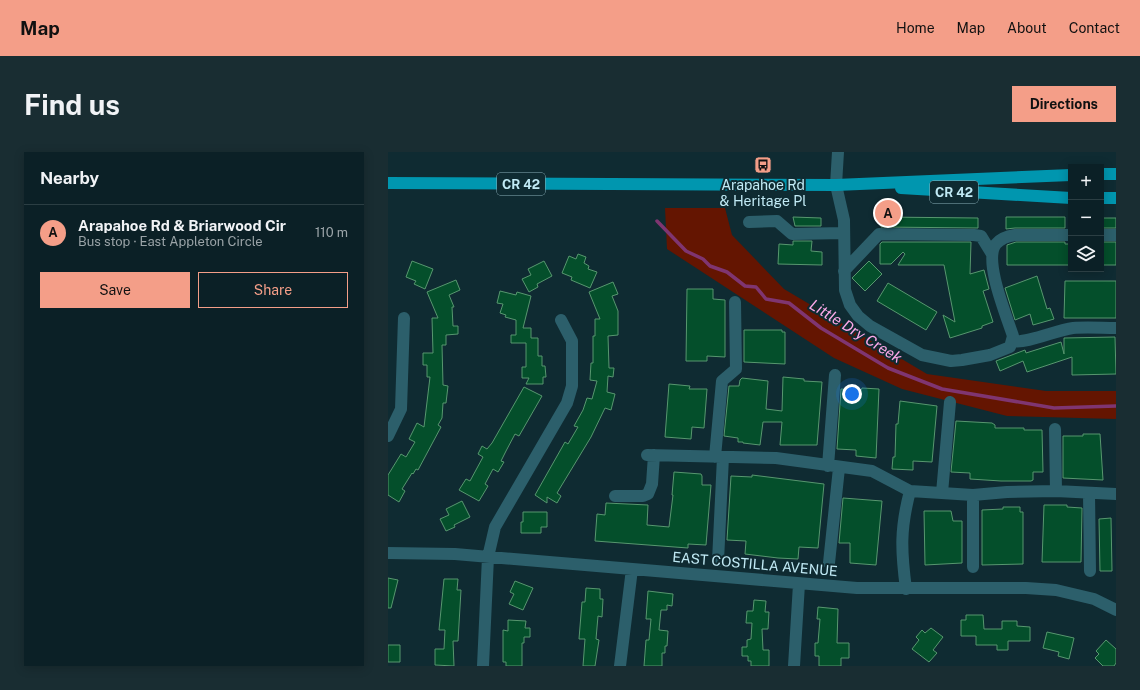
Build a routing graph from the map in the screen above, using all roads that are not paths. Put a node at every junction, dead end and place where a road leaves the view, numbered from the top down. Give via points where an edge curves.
1 (838, 152) edge
2 (1068, 174) edge
3 (1104, 174) edge
4 (1116, 174) edge
5 (388, 183) edge
6 (836, 185) junction
7 (1068, 198) edge
8 (1104, 198) edge
9 (1116, 198) edge
10 (749, 222) dead end
11 (844, 233) junction
12 (1116, 234) edge
13 (1068, 235) edge
14 (1104, 235) edge
15 (992, 254) junction
16 (844, 271) junction
17 (735, 302) dead end
18 (404, 318) dead end
19 (561, 320) dead end
20 (1116, 328) edge
21 (1013, 341) junction
22 (835, 375) dead end
23 (950, 402) dead end
24 (1055, 429) dead end
25 (388, 436) edge
26 (719, 456) junction
27 (833, 467) junction
28 (910, 491) junction
29 (1056, 491) junction
30 (942, 493) junction
31 (1089, 493) junction
32 (1116, 494) edge
33 (973, 495) junction
34 (615, 496) dead end
35 (388, 553) edge
36 (488, 557) junction
37 (718, 561) dead end
38 (829, 563) dead end
39 (973, 567) dead end
40 (632, 569) junction
41 (1090, 571) dead end
42 (799, 584) junction
43 (906, 589) junction
44 (1116, 610) edge
45 (483, 666) edge
46 (620, 666) edge
47 (794, 666) edge

1 - 6 street
2 - 6 main road, CR 42
3 - 4 main road
5 - 6 main road, CR 42
6 - 7 main road, CR 42
6 - 11 street via 844,220
8 - 9 main road
10 - 11 street via 777,220 792,234
11 - 16 street
12 - 14 street
13 - 15 street via 1007,236 996,245
15 - 16 street via 981,236 879,234
15 - 21 street via 992,266
16 - 21 street via 845,290 850,305 858,316 870,326 922,355 951,361 962,360 990,355 1010,347
17 - 26 street via 736,369 722,381
18 - 25 street via 401,409
19 - 36 street via 572,341 572,386 567,403 495,527
20 - 21 street via 1074,328 1054,331 1021,343
22 - 27 street
23 - 30 street
24 - 29 street
26 - 27 street via 776,458
26 - 34 street via 651,455 651,488 648,494
26 - 37 street
27 - 28 street via 872,471
27 - 38 street
28 - 30 street
28 - 43 street via 902,524 901,549
29 - 31 street
29 - 33 street
30 - 33 street
31 - 32 street
31 - 41 street
33 - 39 street
35 - 36 street, EAST COSTILLA AVENUE
36 - 40 street, EAST COSTILLA AVENUE
36 - 45 street
40 - 42 street, EAST COSTILLA AVENUE
40 - 46 street
42 - 43 street, EAST COSTILLA AVENUE
42 - 47 street
43 - 44 street, EAST COSTILLA AVENUE via 1056,590 1094,599

